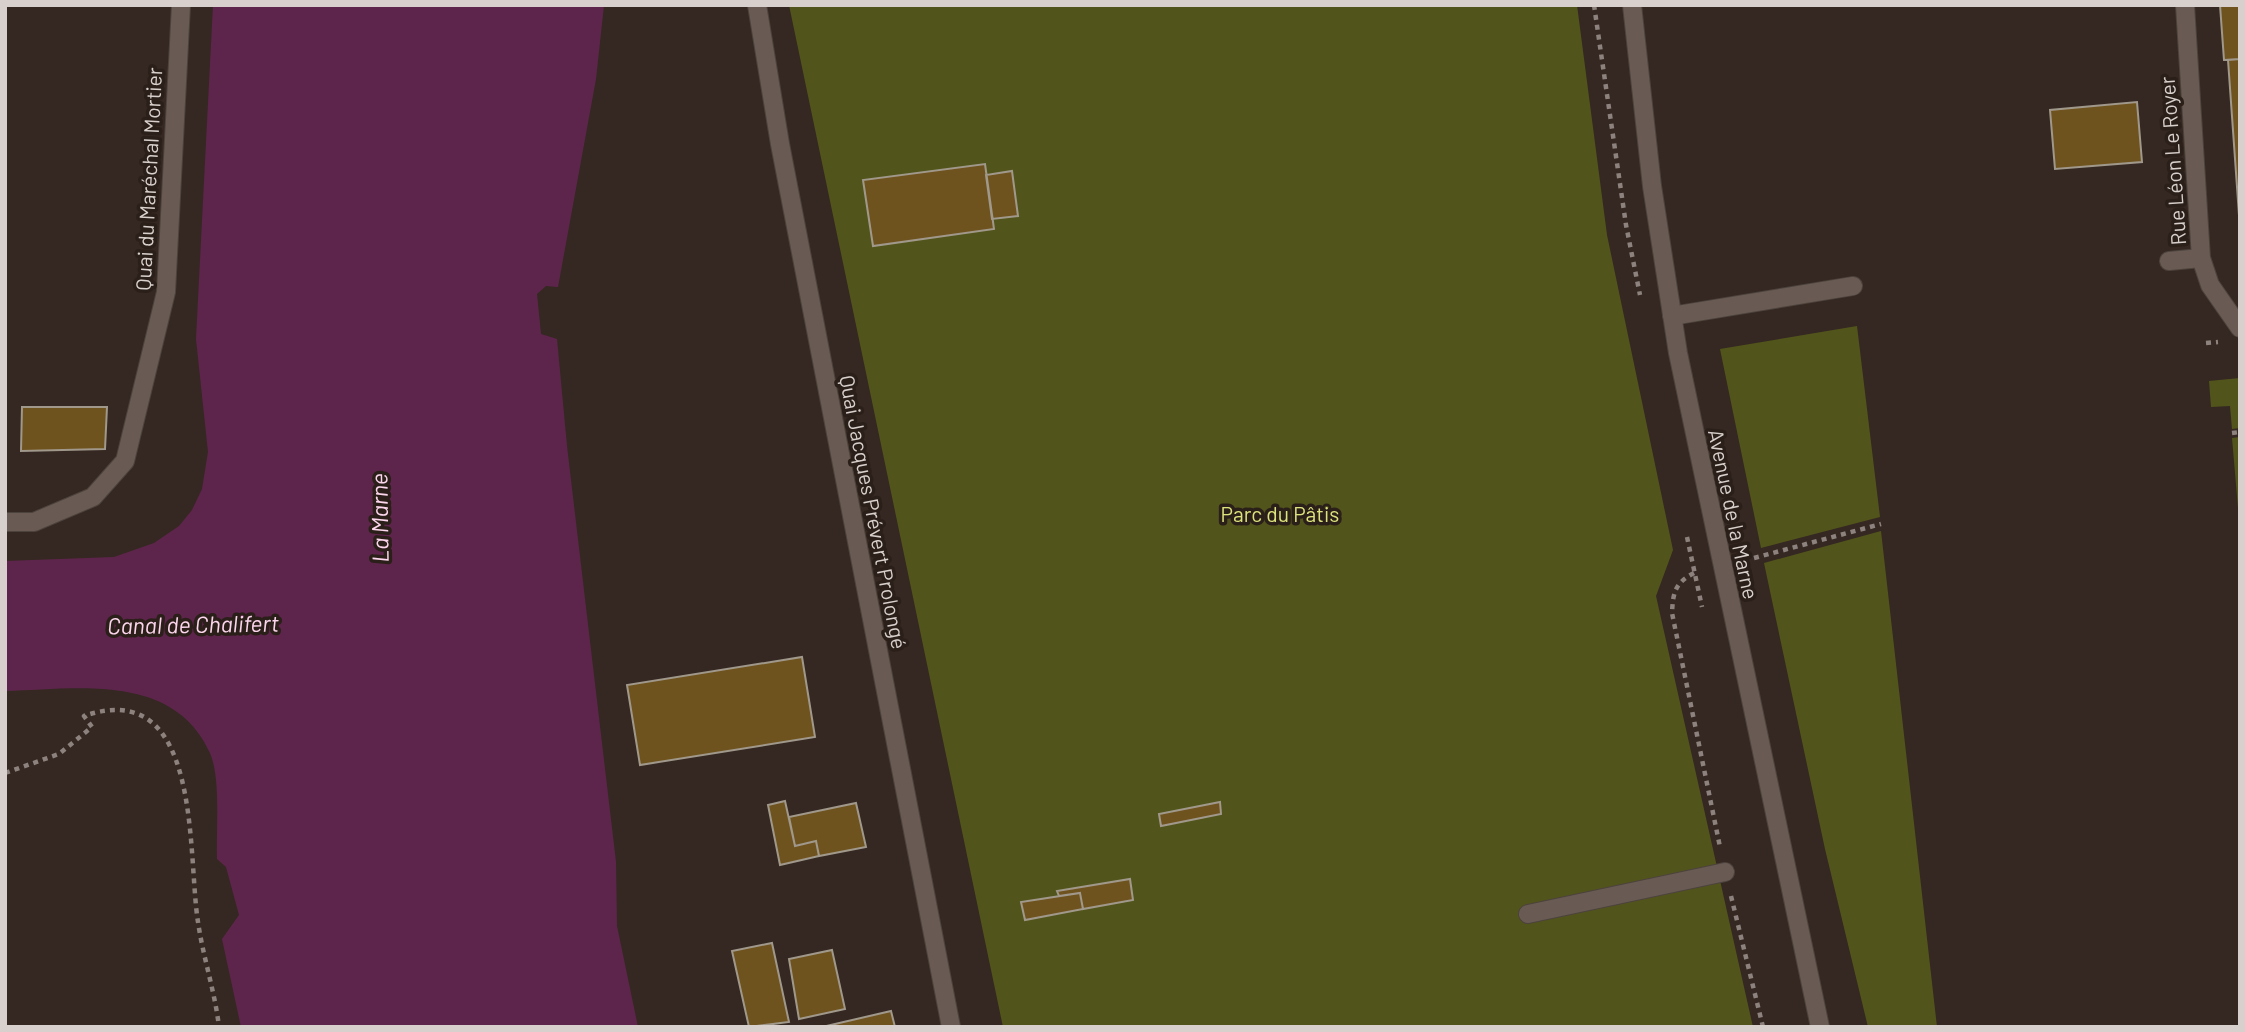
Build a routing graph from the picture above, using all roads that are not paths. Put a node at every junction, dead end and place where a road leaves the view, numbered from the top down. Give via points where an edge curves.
1 (181, 5) edge
2 (757, 5) edge
3 (1632, 5) edge
4 (2185, 5) edge
5 (2202, 258) junction
6 (2169, 261) dead end
7 (1853, 286) dead end
8 (2232, 308) edge
9 (1672, 316) junction
10 (2240, 328) edge
11 (5, 522) edge
12 (1725, 872) road end
13 (1528, 914) dead end
14 (951, 1027) edge
15 (1820, 1027) edge

1 - 11 street, Quai du Maréchal Mortier via 166,292 125,461 93,497 34,522
2 - 14 street, Quai Jacques Prévert Prolongé
3 - 9 street, Avenue de la Marne
4 - 5 street, Rue Léon Le Royer
5 - 6 street
5 - 8 street, Rue Léon Le Royer via 2210,285
7 - 9 street
8 - 10 street, Rue Léon Le Royer
9 - 15 street, Avenue de la Marne
12 - 13 street

